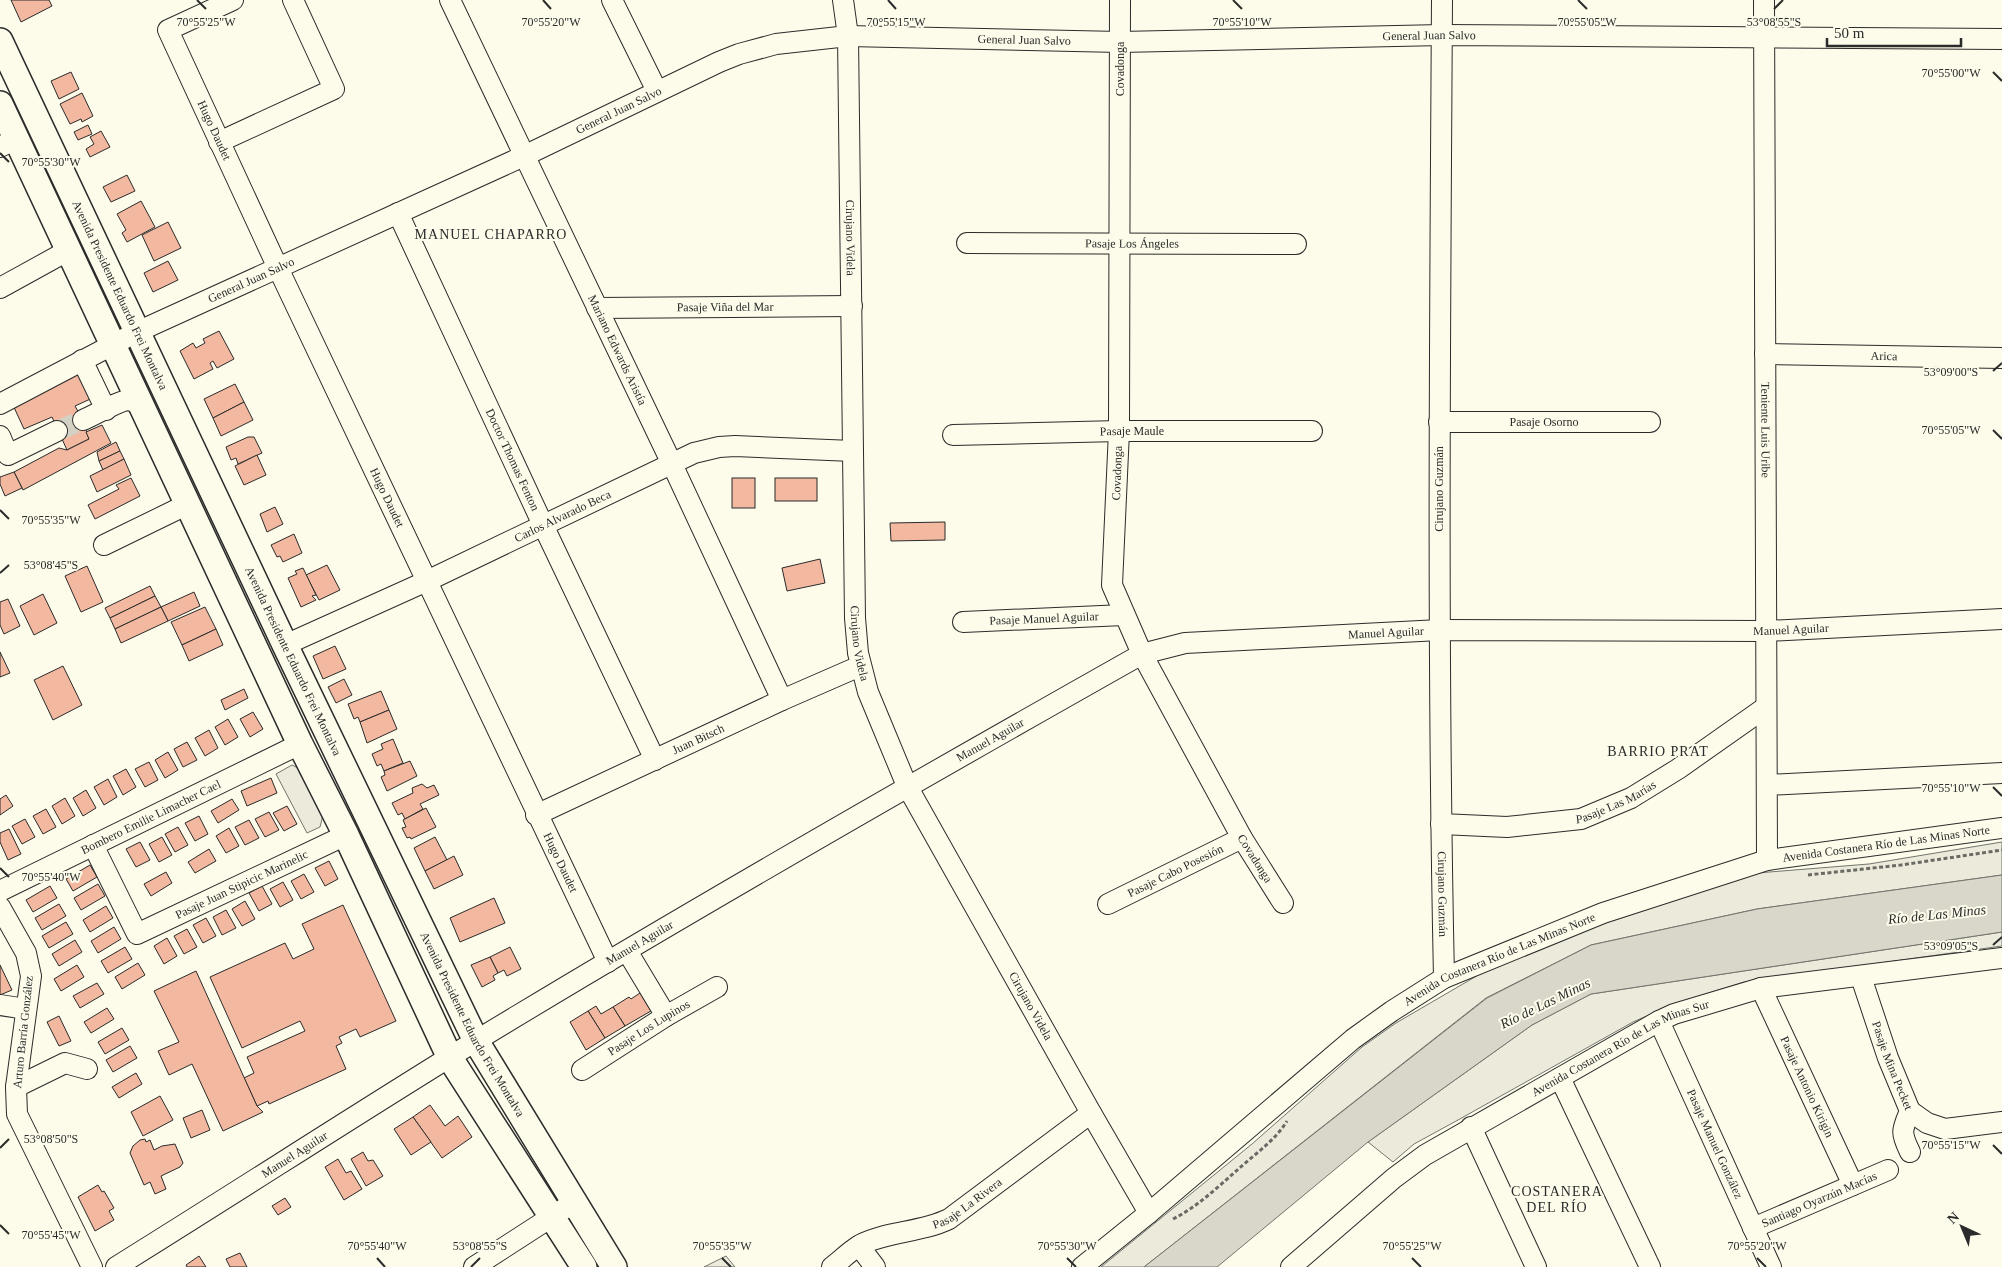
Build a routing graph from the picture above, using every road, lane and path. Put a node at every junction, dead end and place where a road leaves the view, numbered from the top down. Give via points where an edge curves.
1 (234, 0) edge
2 (293, 0) edge
3 (450, 0) edge
4 (612, 0) edge
5 (843, 0) edge
6 (1120, 0) edge
7 (1442, 0) edge
8 (1764, 0) edge
9 (1442, 35) junction
10 (848, 36) junction
11 (1764, 38) junction
12 (2002, 39) edge
13 (0, 41) edge
14 (1120, 42) junction
15 (657, 91) junction
16 (0, 104) edge
17 (220, 142) junction
18 (8, 143) edge
19 (524, 156) junction
20 (398, 213) junction
21 (967, 243) dead end
22 (1119, 243) junction
23 (1296, 244) dead end
24 (69, 250) junction
25 (278, 268) junction
26 (0, 288) edge
27 (852, 306) junction
28 (597, 308) junction
29 (137, 332) junction
30 (112, 344) junction
31 (1765, 354) junction
32 (2002, 358) edge
33 (82, 360) junction
34 (0, 404) edge
35 (141, 404) junction
36 (106, 410) junction
37 (83, 420) tunnel mouth
38 (1439, 422) junction
39 (1650, 422) dead end
40 (57, 431) tunnel mouth
41 (1119, 431) junction
42 (1312, 431) dead end
43 (952, 435) dead end
44 (0, 436) edge
45 (853, 451) junction
46 (672, 464) junction
47 (188, 504) junction
48 (542, 525) junction
49 (104, 545) dead end
50 (427, 581) junction
51 (1124, 615) junction
52 (1997, 618) edge
53 (963, 622) dead end
54 (1440, 630) junction
55 (1766, 631) junction
56 (285, 645) junction
57 (1142, 654) junction
58 (860, 666) junction
59 (782, 700) junction
60 (1766, 708) junction
61 (300, 744) junction
62 (655, 760) junction
63 (2002, 773) edge
64 (1767, 785) junction
65 (907, 786) junction
66 (536, 815) junction
67 (1441, 824) junction
68 (2002, 828) edge
69 (346, 835) junction
70 (1242, 838) junction
71 (93, 845) junction
72 (2002, 850) edge
73 (1767, 860) junction
74 (1807, 875) dead end
75 (0, 891) edge
76 (1283, 903) dead end
77 (1108, 904) dead end
78 (0, 907) edge
79 (628, 951) junction
80 (2002, 958) edge
81 (608, 962) junction
82 (1861, 977) junction
83 (1444, 978) junction
84 (717, 986) dead end
85 (1761, 988) junction
86 (0, 1005) edge
87 (26, 1009) junction
88 (666, 1016) junction
89 (1659, 1021) junction
90 (476, 1041) junction
91 (450, 1058) junction
92 (87, 1069) dead end
93 (582, 1070) dead end
94 (1560, 1078) junction
95 (16, 1087) junction
96 (1910, 1111) junction
97 (1091, 1113) junction
98 (1291, 1115) dead end
99 (2002, 1122) edge
100 (1471, 1127) junction
101 (1910, 1152) dead end
102 (1888, 1170) dead end
103 (1853, 1186) junction
104 (573, 1203) junction
105 (1149, 1212) junction
106 (551, 1217) junction
107 (1172, 1219) dead end
108 (1753, 1228) junction
109 (859, 1246) junction
110 (118, 1266) edge
111 (92, 1267) edge
112 (474, 1267) edge
113 (584, 1267) edge
114 (614, 1267) edge
115 (832, 1267) edge
116 (875, 1267) edge
117 (1082, 1267) edge
118 (1291, 1267) edge
119 (1536, 1267) edge
120 (1650, 1267) edge
121 (1771, 1267) edge

1 - 17 street, Hugo Daudet via 168,30
2 - 17 street via 334,89
3 - 19 street, Mariano Edwards Aristía
4 - 15 street
5 - 10 street, Cirujano Videla
6 - 14 street, Covadonga
7 - 9 street, Cirujano Guzmán
8 - 11 street, Teniente Luis Uribe
9 - 11 street, General Juan Salvo
9 - 14 street, General Juan Salvo
9 - 38 street, Cirujano Guzmán
10 - 14 street, General Juan Salvo
10 - 15 street, General Juan Salvo via 799,40 759,48
10 - 27 street, Cirujano Videla
11 - 12 street, General Juan Salvo
11 - 31 street, Teniente Luis Uribe
13 - 29 main road, Avenida Presidente Eduardo Frei Montalva
14 - 22 street, Covadonga
15 - 19 street, General Juan Salvo
16 - 18 main road
17 - 25 street, Hugo Daudet
18 - 24 main road
19 - 20 street, General Juan Salvo
19 - 28 street, Mariano Edwards Aristía
20 - 25 street, General Juan Salvo
20 - 48 street, Doctor Thomas Fenton
21 - 22 street, Pasaje Los Ángeles
22 - 23 street, Pasaje Los Ángeles
22 - 41 street, Covadonga
24 - 26 street
24 - 30 main road
25 - 29 street, General Juan Salvo
25 - 50 street, Hugo Daudet
27 - 28 street, Pasaje Viña del Mar
27 - 45 street, Cirujano Videla
28 - 46 street, Mariano Edwards Aristía
29 - 30 street, General Juan Salvo
29 - 56 main road, Avenida Presidente Eduardo Frei Montalva
30 - 33 street, General Juan Salvo
30 - 35 main road
31 - 32 street, Arica
31 - 55 street, Teniente Luis Uribe
33 - 34 street, General Juan Salvo
33 - 36 street
35 - 36 street via 129,400
35 - 47 main road
36 - 37 street
38 - 39 street, Pasaje Osorno
38 - 54 street, Cirujano Guzmán
40 - 44 street via 8,455
41 - 42 street, Pasaje Maule
41 - 43 street, Pasaje Maule
41 - 51 street, Covadonga via 1112,585
45 - 46 street, Carlos Alvarado Beca via 719,447 694,453
45 - 58 street, Cirujano Videla via 855,618
46 - 48 street, Carlos Alvarado Beca
46 - 59 street, Mariano Edwards Aristía
47 - 49 street
47 - 61 main road
48 - 50 street, Carlos Alvarado Beca
48 - 62 street, Doctor Thomas Fenton
50 - 56 street, Carlos Alvarado Beca
50 - 66 street, Hugo Daudet
51 - 53 street, Pasaje Manuel Aguilar
51 - 57 street, Covadonga
52 - 55 street, Manuel Aguilar
54 - 55 street, Manuel Aguilar
54 - 57 street, Manuel Aguilar via 1185,643
54 - 67 street, Cirujano Guzmán
55 - 60 street, Teniente Luis Uribe
56 - 90 main road, Avenida Presidente Eduardo Frei Montalva
57 - 65 street, Manuel Aguilar
57 - 70 street, Covadonga
58 - 59 street, Juan Bitsch
58 - 65 street, Cirujano Videla
59 - 62 street, Juan Bitsch
60 - 64 street, Teniente Luis Uribe
60 - 67 street, Pasaje Las Marías via 1631,798 1581,819 1507,827
61 - 69 main road
61 - 71 street, Bombero Emilie Limacher Cael
62 - 66 street, Juan Bitsch
63 - 64 street
64 - 73 street, Teniente Luis Uribe
65 - 79 street, Manuel Aguilar
65 - 97 street, Cirujano Videla
66 - 81 street, Hugo Daudet
67 - 83 street, Cirujano Guzmán
68 - 73 street, Avenida Costanera Río de Las Minas Norte
69 - 71 street, Pasaje Juan Stipicic Marinelic via 137,934
69 - 91 main road
70 - 76 street, Covadonga
70 - 77 street, Pasaje Cabo Posesión
71 - 75 street, Bombero Emilie Limacher Cael
72 - 74 path via 1891,867
73 - 83 street, Avenida Costanera Río de Las Minas Norte via 1602,913
78 - 87 street, Arturo Barría González via 26,953 31,976
79 - 81 street, Manuel Aguilar
79 - 88 street
80 - 82 street, Avenida Costanera Río de Las Minas Sur
81 - 90 street, Manuel Aguilar
82 - 85 street, Avenida Costanera Río de Las Minas Sur
82 - 96 street, Pasaje Mina Pecket
83 - 105 street, Avenida Costanera Río de Las Minas Norte via 1352,1039
84 - 88 street, Pasaje Los Lupinos
85 - 89 street, Avenida Costanera Río de Las Minas Sur
85 - 103 street, Pasaje Antonio Kirigin
86 - 87 street
87 - 95 street, Arturo Barría González
88 - 93 street, Pasaje Los Lupinos
89 - 94 street, Avenida Costanera Río de Las Minas Sur
89 - 108 street, Pasaje Manuel González
90 - 91 street, Manuel Aguilar
90 - 104 main road, Avenida Presidente Eduardo Frei Montalva
91 - 106 main road
91 - 110 street, Manuel Aguilar
92 - 95 street via 65,1063
94 - 100 street, Avenida Costanera Río de Las Minas Sur
94 - 120 street
95 - 111 street, Arturo Barría González via 17,1114
96 - 99 street via 1927,1123 1945,1129
96 - 101 street, Pasaje Mina Pecket via 1902,1137
97 - 105 street, Cirujano Videla
97 - 109 street, Pasaje La Rivera via 949,1219 928,1228 882,1237
98 - 107 path via 1278,1134 1219,1186
100 - 118 street, Avenida Costanera Río de Las Minas Sur via 1424,1155 1394,1178
100 - 119 street
102 - 103 street, Santiago Oyarzún Macías
103 - 108 street, Santiago Oyarzún Macías
104 - 106 street
104 - 114 main road, Avenida Presidente Eduardo Frei Montalva
105 - 117 street, Avenida Costanera Río de Las Minas Norte
106 - 112 street
106 - 113 main road
108 - 121 street, Pasaje Manuel González
109 - 115 street, Pasaje La Rivera
109 - 116 street

